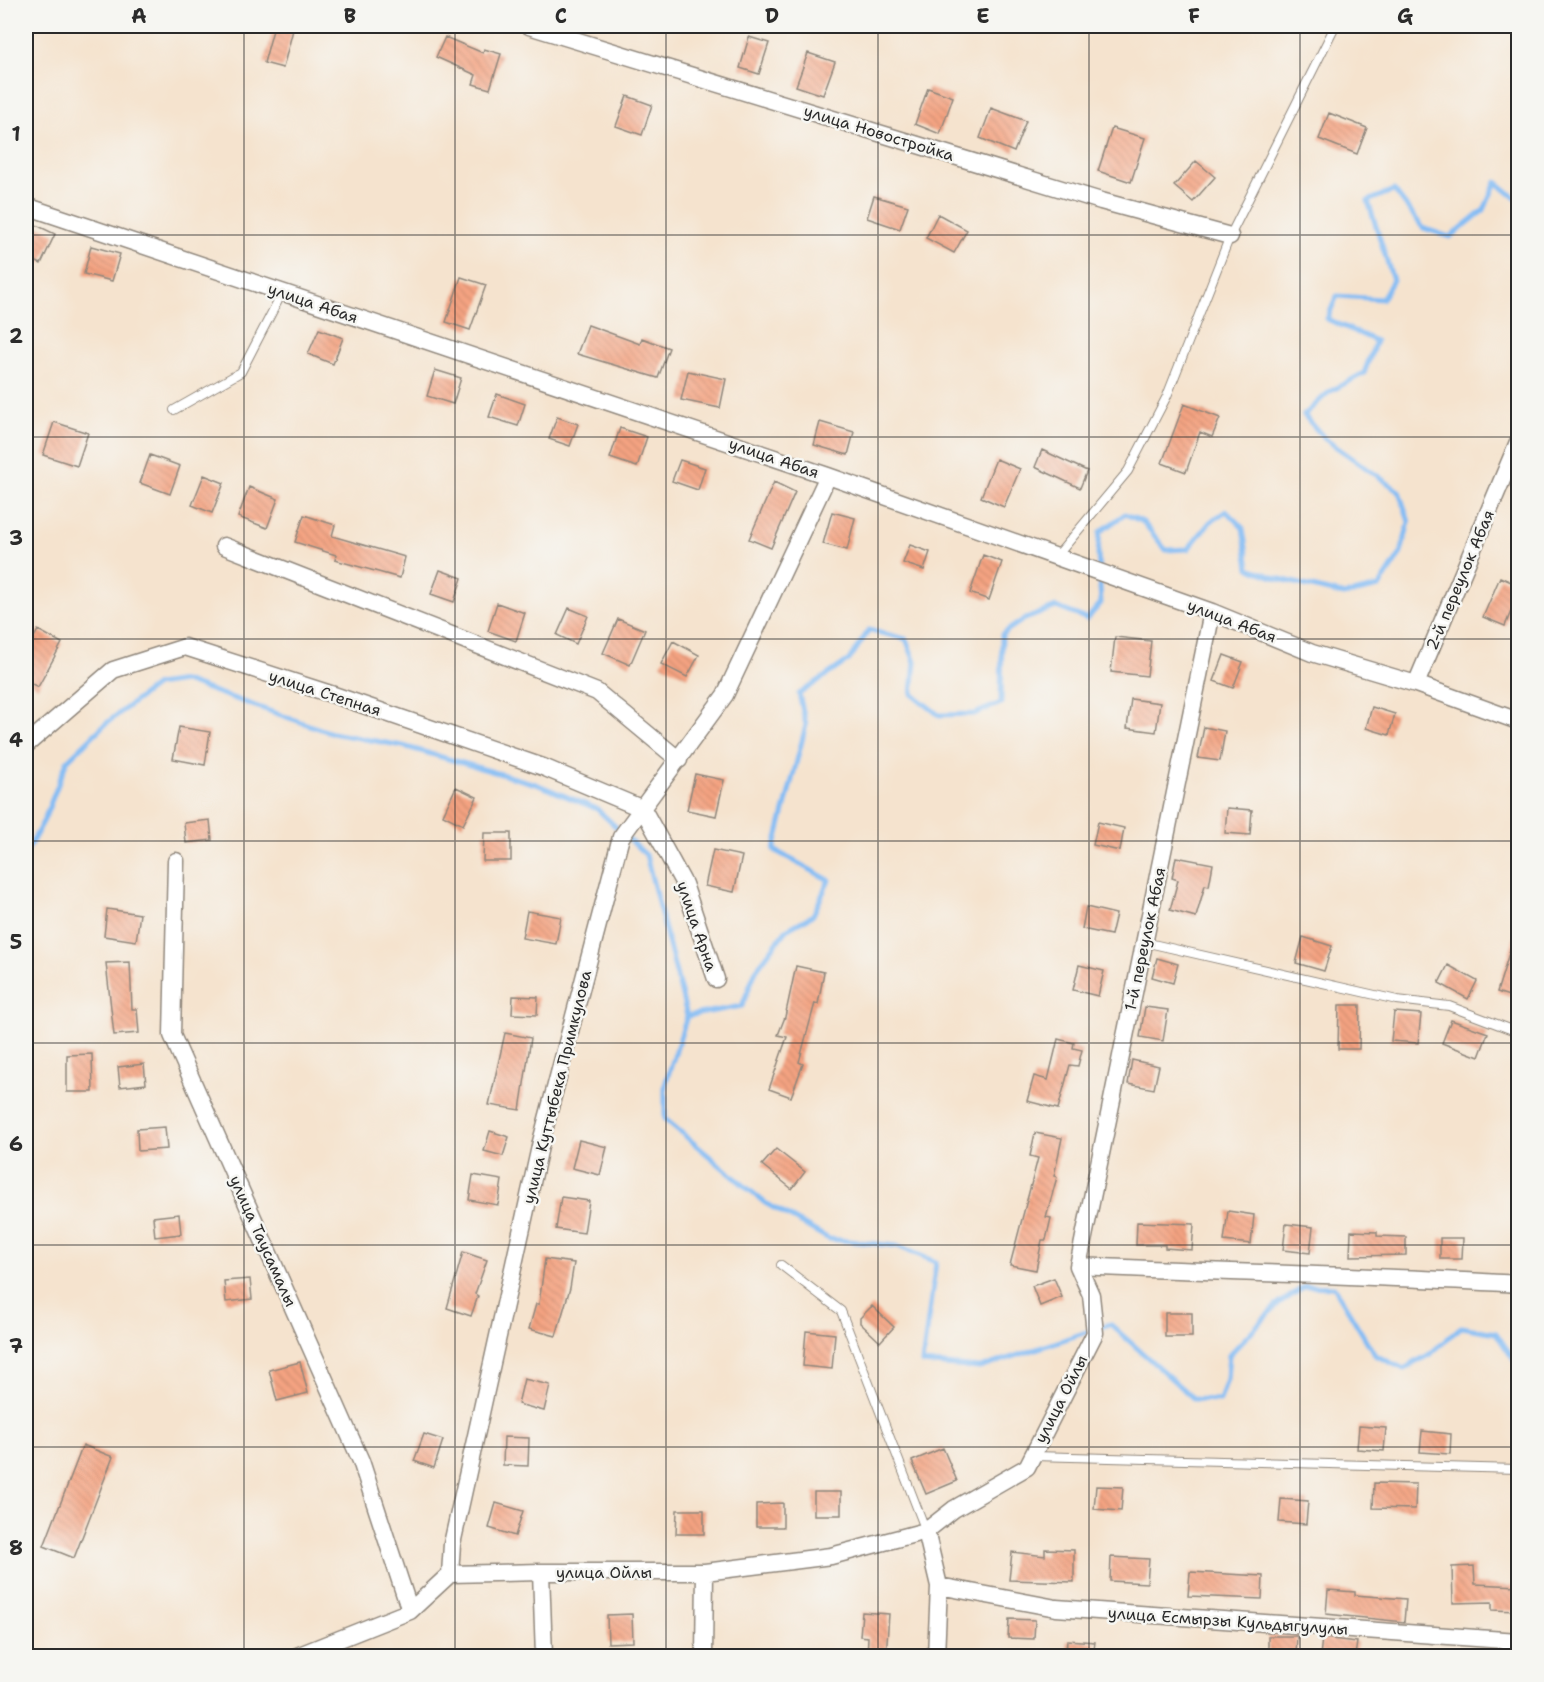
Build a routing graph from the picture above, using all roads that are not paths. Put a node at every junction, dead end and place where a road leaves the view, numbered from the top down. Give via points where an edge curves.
1 (529, 26) edge
2 (1335, 26) edge
3 (26, 206) edge
4 (1230, 236) junction
5 (282, 293) junction
6 (174, 410) dead end
7 (1518, 442) edge
8 (828, 477) junction
9 (224, 546) dead end
10 (1056, 557) junction
11 (1212, 612) junction
12 (1416, 684) junction
13 (1518, 721) edge
14 (26, 745) edge
15 (679, 760) junction
16 (643, 809) junction
17 (176, 861) dead end
18 (1144, 942) junction
19 (716, 979) dead end
20 (1518, 1032) edge
21 (781, 1264) dead end
22 (1078, 1266) junction
23 (1518, 1284) edge
24 (1033, 1456) junction
25 (1518, 1469) edge
26 (926, 1531) junction
27 (542, 1572) junction
28 (705, 1572) junction
29 (450, 1574) junction
30 (939, 1586) junction
31 (411, 1611) junction
32 (1518, 1641) edge
33 (297, 1656) edge
34 (544, 1656) edge
35 (704, 1656) edge
36 (936, 1656) edge

1 - 4 street, улица Новостройка via 1101,201
2 - 4 lane
3 - 5 street, улица Абая
4 - 10 lane via 1167,396 1128,471
5 - 6 lane via 241,372
5 - 8 street, улица Абая
7 - 12 street, 2-й переулок Абая
8 - 10 street, улица Абая
8 - 15 street, улица Куттыбека Примкулова via 725,695
9 - 15 street via 597,692
10 - 11 street, улица Абая
11 - 12 street, улица Абая via 1312,653
11 - 18 street, 1-й переулок Абая
12 - 13 street, улица Абая
14 - 16 street, улица Степная via 113,670 185,647 543,767
15 - 16 street, улица Куттыбека Примкулова
16 - 19 street, улица Арна via 684,884
16 - 29 street, улица Куттыбека Примкулова via 621,837 541,1142 452,1544
17 - 31 street, улица Таусамалы via 172,1035 361,1461
18 - 20 lane via 1397,1000 1449,1005
18 - 22 street, 1-й переулок Абая
21 - 26 lane via 841,1311
22 - 23 street
22 - 24 street, улица Ойлы via 1091,1295 1095,1333
24 - 25 lane
24 - 26 street, улица Ойлы via 1027,1467 954,1509
26 - 28 street, улица Ойлы via 831,1556
26 - 30 street
27 - 28 street, улица Ойлы
27 - 29 street
27 - 34 street
28 - 35 street
29 - 31 street
30 - 32 street, улица Есмырзы Кульдыгулулы via 1056,1608
30 - 36 street
31 - 33 street

